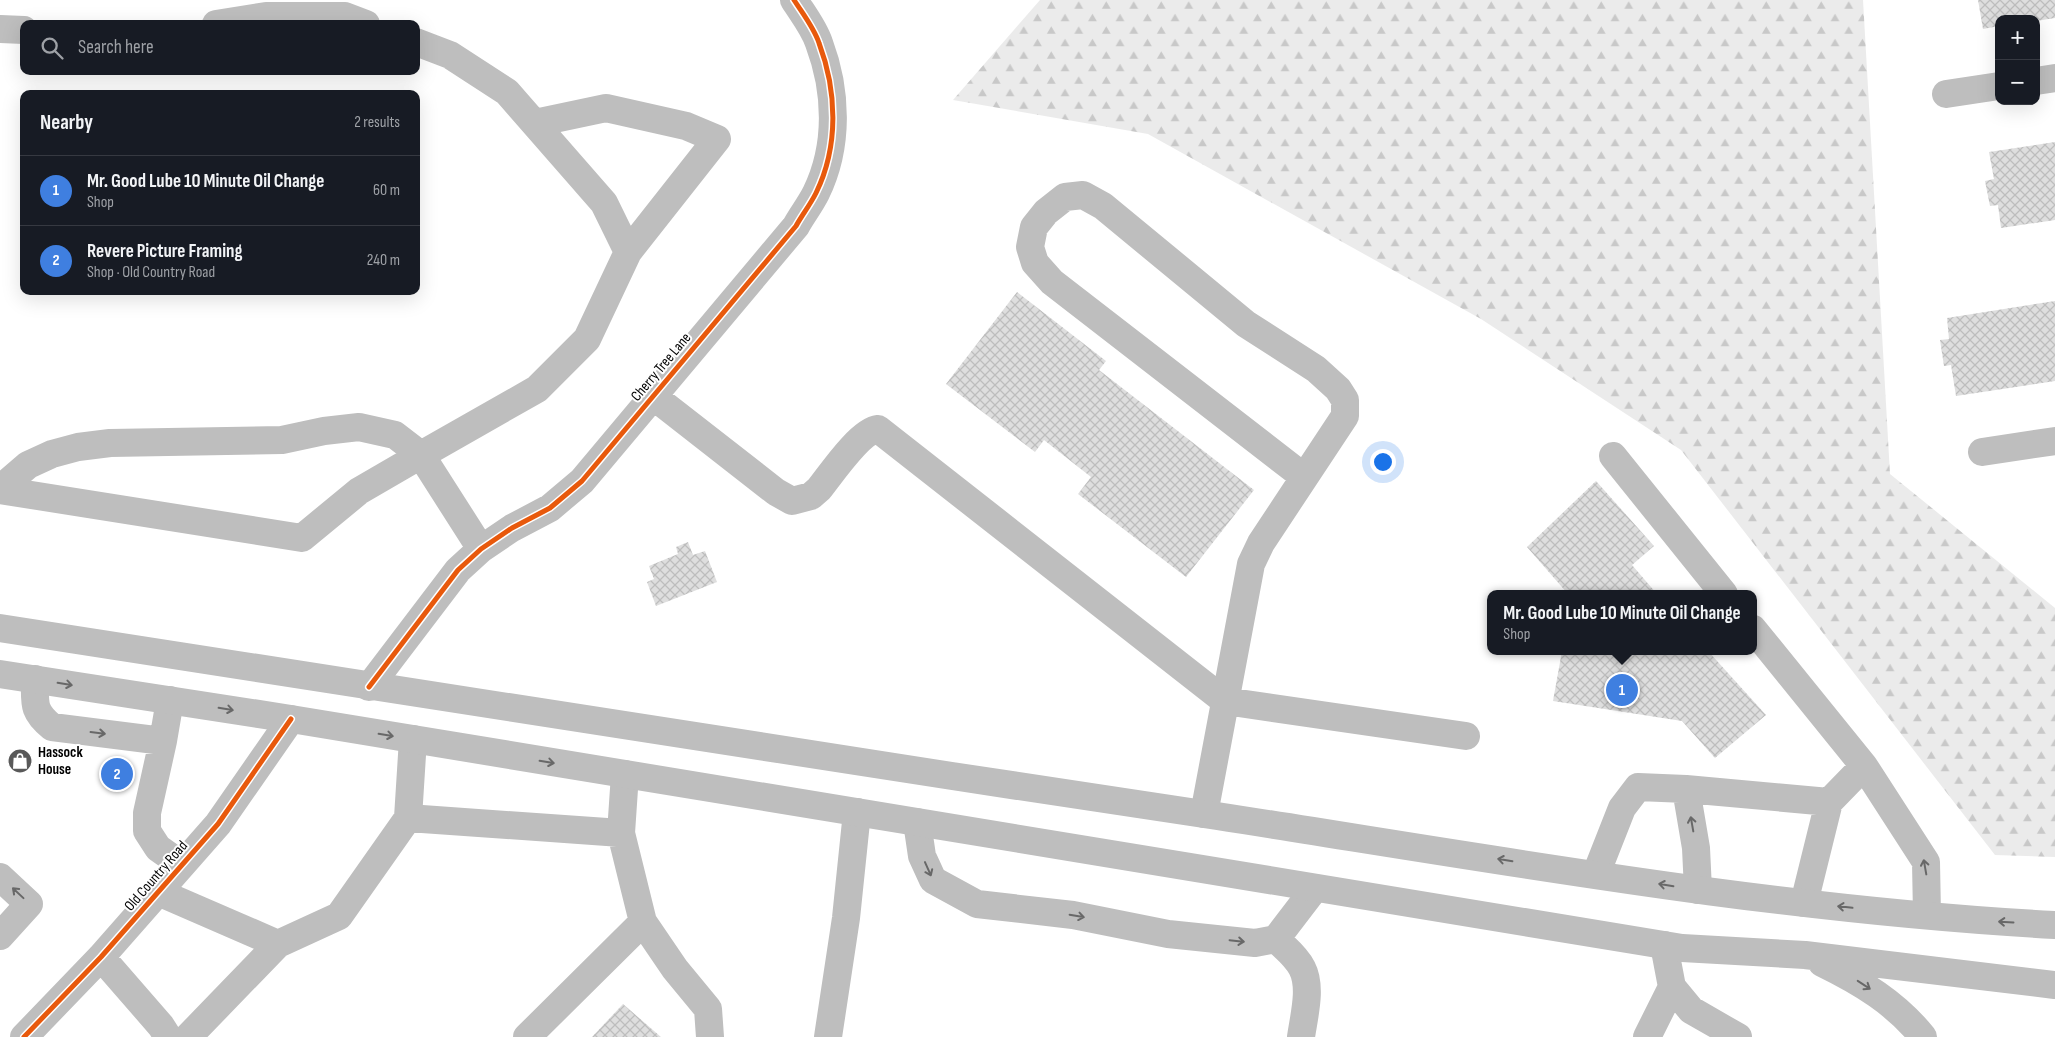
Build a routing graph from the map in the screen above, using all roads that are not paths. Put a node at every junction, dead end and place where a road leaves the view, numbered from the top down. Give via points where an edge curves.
1 (794, 0) edge
2 (241, 20) edge
3 (356, 20) edge
4 (0, 29) edge
5 (20, 30) edge
6 (420, 44) edge
7 (2055, 78) edge
8 (2040, 80) edge
9 (1995, 87) edge
10 (1946, 94) dead end
11 (534, 123) junction
12 (628, 252) junction
13 (653, 396) junction
14 (2055, 441) edge
15 (1982, 452) dead end
16 (421, 455) junction
17 (1613, 456) dead end
18 (1304, 477) junction
19 (0, 490) edge
20 (481, 549) junction
21 (1721, 590) edge
22 (0, 628) edge
23 (1757, 634) edge
24 (0, 674) edge
25 (35, 679) junction
26 (368, 687) junction
27 (170, 700) junction
28 (1225, 701) junction
29 (291, 719) junction
30 (1466, 736) dead end
31 (413, 740) junction
32 (163, 741) junction
33 (1864, 766) junction
34 (625, 774) junction
35 (1686, 789) junction
36 (1829, 802) junction
37 (858, 812) junction
38 (1204, 814) junction
39 (408, 818) junction
40 (917, 822) junction
41 (621, 833) junction
42 (182, 865) junction
43 (1596, 874) junction
44 (0, 877) edge
45 (1315, 888) junction
46 (1698, 890) junction
47 (158, 892) junction
48 (1804, 903) junction
49 (1928, 915) junction
50 (643, 922) junction
51 (2055, 925) edge
52 (0, 936) edge
53 (1276, 938) junction
54 (278, 944) junction
55 (1664, 945) junction
56 (1805, 955) junction
57 (101, 957) junction
58 (2055, 985) edge
59 (1672, 987) junction
60 (24, 1037) edge
61 (168, 1037) edge
62 (188, 1037) edge
63 (527, 1037) edge
64 (710, 1037) edge
65 (828, 1037) edge
66 (1301, 1037) edge
67 (1647, 1037) edge
68 (1738, 1037) edge
69 (1923, 1037) edge

1 - 13 main road, Cherry Tree Lane via 819,42 832,86 831,144 819,186 796,226
2 - 3 main road via 266,16 345,16
4 - 5 main road
6 - 11 main road via 450,55 507,92
7 - 8 main road
9 - 10 main road
11 - 12 main road via 604,203
11 - 12 main road via 606,108 686,126 717,139
12 - 16 main road via 587,339 537,389
13 - 20 main road, Cherry Tree Lane via 582,481 550,508
13 - 28 main road via 792,501 811,496 861,438 878,429
14 - 15 main road
16 - 19 main road via 395,435 359,427 282,440 110,442 52,454 28,465
16 - 19 main road via 358,491 302,538
16 - 20 main road
17 - 21 main road
18 - 18 main road via 1344,416 1344,400 1338,389 1316,369 1246,324 1103,206 1083,195 1065,197 1046,212 1034,227 1030,247 1035,263 1052,282
18 - 28 main road via 1251,564
20 - 26 main road, Cherry Tree Lane via 458,570
22 - 26 main road
23 - 33 main road
24 - 25 main road
25 -> 27 main road
25 -> 32 main road via 34,707 52,727
26 - 38 main road
27 -> 29 main road
27 - 32 main road
28 - 30 main road
28 - 38 main road
29 -> 31 main road
29 - 42 main road, Old Country Road via 218,824
31 -> 34 main road
31 - 39 main road
32 - 42 main road via 147,813 147,831 158,848
33 - 36 main road
49 -> 33 main road via 1926,862
34 - 37 main road
34 - 41 main road
35 - 36 main road
35 - 43 main road via 1638,786 1622,808
46 -> 35 main road via 1696,848
36 - 48 main road
37 - 40 main road
37 - 65 main road
43 -> 38 main road
39 - 41 main road
39 - 54 main road via 339,916
40 - 45 main road
40 -> 53 main road via 922,856 933,880 977,904 1073,915 1168,934 1255,943
41 - 50 main road
42 - 47 main road, Old Country Road
46 -> 43 main road
52 -> 44 main road via 30,904
45 - 53 main road
45 - 55 main road
46 - 48 main road
47 - 54 main road
47 - 57 main road, Old Country Road
49 -> 48 main road
51 -> 49 main road
50 - 63 main road
50 - 64 main road via 708,1009
53 - 66 main road via 1303,970 1307,991
54 - 62 main road
55 - 56 main road
55 - 59 main road
56 - 58 main road
56 -> 69 main road via 1885,999
57 - 60 main road, Old Country Road
57 - 61 main road
59 - 67 main road
59 - 68 main road via 1691,1010

